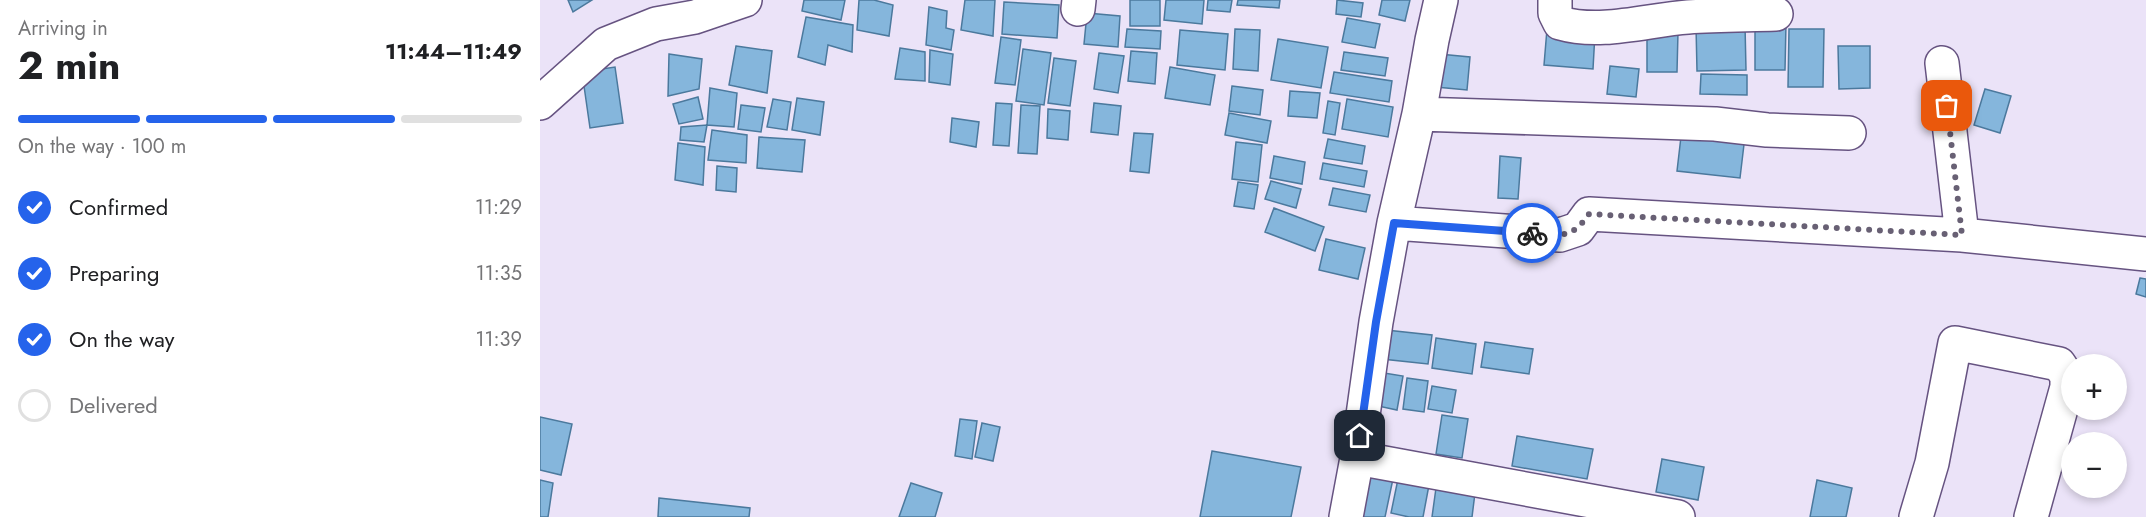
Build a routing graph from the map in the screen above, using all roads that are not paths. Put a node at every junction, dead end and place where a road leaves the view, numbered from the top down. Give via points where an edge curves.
1 (745, 0) edge
2 (1441, 0) edge
3 (1555, 0) edge
4 (1776, 14) dead end
5 (1942, 63) dead end
6 (540, 103) edge
7 (1419, 114) junction
8 (1849, 133) dead end
9 (1394, 223) junction
10 (1962, 235) junction
11 (2146, 254) edge
12 (1357, 459) junction
13 (1346, 517) edge
14 (1678, 517) edge
15 (1916, 517) edge
16 (2031, 517) edge

1 - 6 street via 695,17 656,24 606,44
2 - 7 street
3 - 4 street via 1560,23 1572,27
5 - 10 street
7 - 8 street via 1715,124
7 - 9 street
9 - 10 street via 1560,235 1578,229 1589,214
9 - 12 street
10 - 11 street
12 - 13 street
12 - 14 street
15 - 16 street via 1932,463 1956,343 2059,364 2067,376

